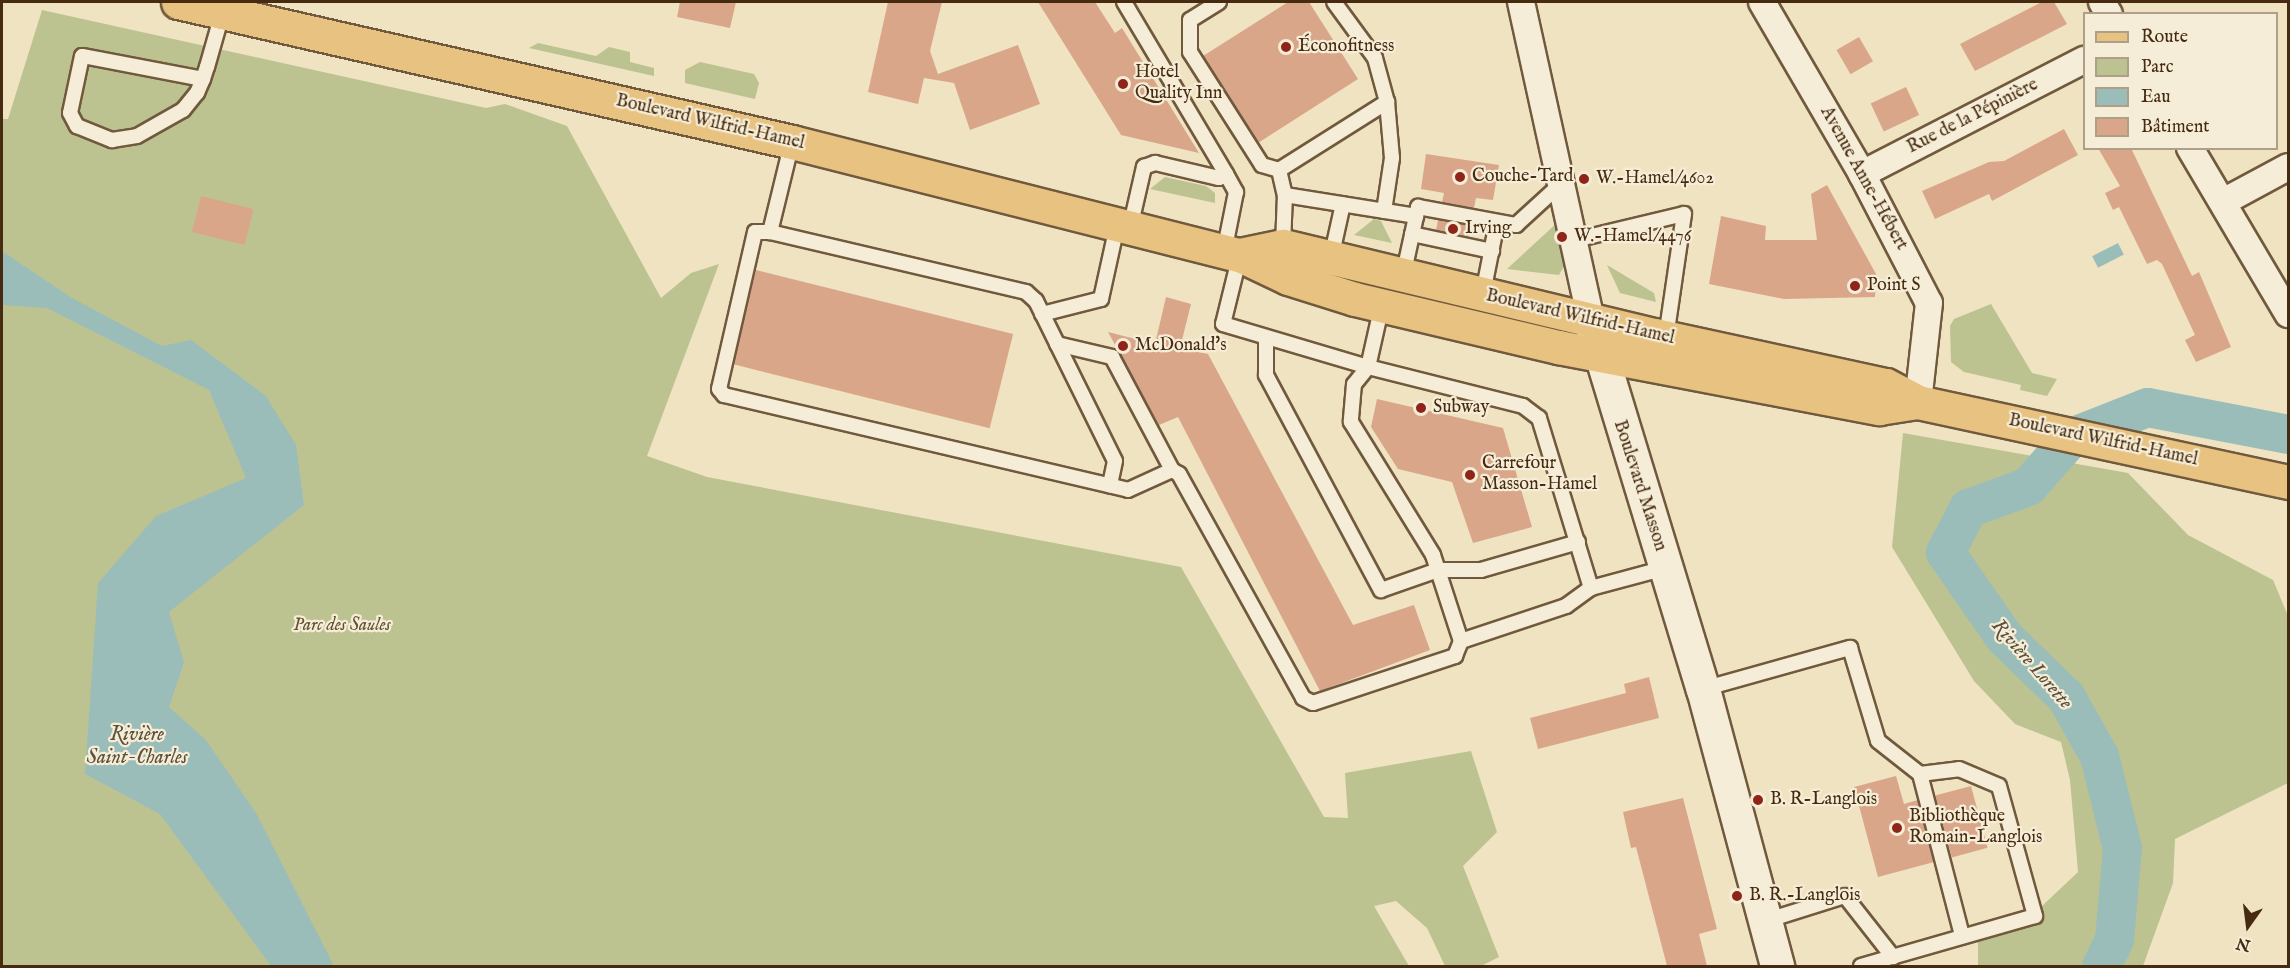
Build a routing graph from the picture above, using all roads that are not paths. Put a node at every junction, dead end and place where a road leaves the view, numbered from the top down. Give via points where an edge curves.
1 (178, 2) edge
2 (1124, 2) edge
3 (1219, 2) edge
4 (1334, 2) edge
5 (1521, 2) edge
6 (1762, 2) edge
7 (224, 6) edge
8 (2083, 61) edge
9 (203, 79) junction
10 (1387, 102) junction
11 (792, 141) junction
12 (2191, 150) edge
13 (2289, 166) edge
14 (1279, 170) junction
15 (1226, 174) junction
16 (1862, 174) junction
17 (1564, 181) junction
18 (1284, 195) junction
19 (2223, 202) junction
20 (1343, 204) junction
21 (1384, 211) junction
22 (1416, 216) junction
23 (1497, 222) junction
24 (1123, 228) junction
25 (770, 232) junction
26 (1412, 234) junction
27 (1575, 240) junction
28 (1283, 246) junction
29 (1492, 251) junction
30 (1232, 254) junction
31 (1330, 258) junction
32 (1403, 277) junction
33 (1482, 295) junction
34 (1382, 305) junction
35 (1042, 314) junction
36 (2289, 314) edge
37 (1592, 321) junction
38 (1666, 338) junction
39 (1266, 340) junction
40 (1057, 344) junction
41 (1600, 356) junction
42 (1368, 367) junction
43 (1918, 402) junction
44 (1172, 470) junction
45 (2289, 482) edge
46 (1110, 485) junction
47 (1578, 542) junction
48 (1665, 568) junction
49 (1438, 570) junction
50 (1591, 588) junction
51 (1461, 641) junction
52 (1703, 688) junction
53 (1920, 774) junction
54 (1765, 921) junction
55 (1962, 935) junction
56 (1893, 957) junction
57 (1777, 966) edge
58 (1861, 966) edge

1 - 7 main road, Boulevard Wilfrid-Hamel
2 - 15 lane
3 - 14 lane via 1190,20 1190,52 1262,165
4 - 10 lane via 1375,57
5 - 17 street, Boulevard Masson
6 - 16 street, Avenue Anne-Hébert
7 - 9 lane
7 - 11 main road, Boulevard Wilfrid-Hamel
8 - 16 street, Rue de la Pépinière
9 - 9 lane via 183,110 137,136 112,140 77,126 70,113 82,56
10 - 14 lane
10 - 21 lane via 1392,158
11 - 24 main road, Boulevard Wilfrid-Hamel
11 - 25 lane
12 - 19 street
13 - 19 street
14 - 18 lane
15 - 24 lane via 1219,177 1155,163 1144,166
15 - 30 lane via 1236,192
16 - 43 street, Avenue Anne-Hébert via 1929,303
17 - 23 lane via 1515,225
17 - 27 street, Boulevard Masson
18 - 20 lane
18 - 28 lane
19 - 36 street
20 - 21 lane
20 - 31 lane
21 - 22 lane
22 - 23 lane via 1418,207
22 - 26 lane
23 - 29 lane
24 - 30 main road, Boulevard Wilfrid-Hamel
24 - 35 lane via 1101,299
25 - 35 lane via 1026,292
25 - 46 lane via 755,232 718,388 724,395
26 - 29 lane
26 - 32 lane
27 - 37 street, Boulevard Masson
27 - 38 lane via 1684,214
28 - 30 main road, Boulevard Wilfrid-Hamel
28 - 31 main road, Boulevard Wilfrid-Hamel
29 - 33 lane
30 - 34 main road, Boulevard Wilfrid-Hamel via 1288,278
30 - 39 lane via 1223,324
31 - 32 main road, Boulevard Wilfrid-Hamel
32 - 33 main road, Boulevard Wilfrid-Hamel
33 - 37 main road, Boulevard Wilfrid-Hamel
34 - 41 main road, Boulevard Wilfrid-Hamel
34 - 42 lane
35 - 40 lane
37 - 38 main road, Boulevard Wilfrid-Hamel
37 - 41 main road, Boulevard Masson
38 - 43 main road, Boulevard Wilfrid-Hamel via 1886,385
39 - 42 lane
39 - 49 lane via 1266,375 1381,590
40 - 44 lane via 1112,357
40 - 46 lane via 1115,461
41 - 43 main road, Boulevard Wilfrid-Hamel via 1879,408
41 - 48 main road, Boulevard Masson
42 - 47 lane via 1532,411 1544,428
42 - 49 lane via 1354,384 1351,422
43 - 45 main road, Boulevard Wilfrid-Hamel
44 - 46 lane via 1128,489
44 - 51 lane via 1179,474 1303,698 1313,703 1455,656
47 - 49 lane via 1481,570
47 - 50 lane
48 - 50 lane
48 - 52 main road, Boulevard Masson
49 - 51 lane
50 - 51 lane via 1566,606
52 - 53 lane via 1850,648 1878,741
52 - 54 main road, Boulevard Masson
53 - 55 lane
53 - 55 lane via 1959,769 1999,786 2035,916
54 - 56 lane via 1845,896
54 - 57 main road, Boulevard Masson
55 - 56 lane
56 - 58 lane

